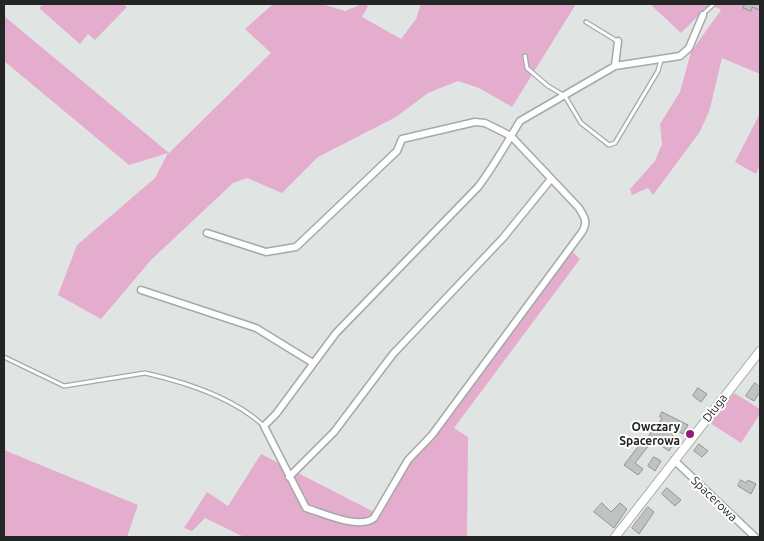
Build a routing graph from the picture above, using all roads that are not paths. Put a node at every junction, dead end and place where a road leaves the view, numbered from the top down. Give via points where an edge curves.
1 (714, 4) edge
2 (703, 15) joint
3 (586, 22) dead end
4 (618, 41) joint
5 (525, 56) dead end
6 (661, 60) junction
7 (615, 66) junction
8 (565, 96) junction
9 (511, 136) junction
10 (551, 179) junction
11 (208, 233) dead end
12 (141, 290) dead end
13 (760, 351) edge
14 (4, 357) edge
15 (313, 363) junction
16 (264, 426) junction
17 (674, 460) junction
18 (289, 477) junction
19 (615, 537) edge
20 (755, 537) edge

1 - 2 lane
2 - 6 street via 689,48 680,56
3 - 4 lane
4 - 7 street
5 - 8 lane via 527,68
6 - 7 street
6 - 8 lane via 658,72 615,143 609,145 581,123
7 - 8 street
8 - 9 street via 520,121
9 - 10 street
9 - 11 street via 480,121 402,139 398,151 303,241 290,249 266,252
9 - 15 street via 478,187 336,334
10 - 18 street via 503,238 392,354 334,432
10 - 18 street via 582,213 586,222 582,232 432,435 408,460 374,518 362,523 353,522 306,508
12 - 15 street via 256,328
13 - 17 street, Długa
14 - 16 lane via 64,386 145,372 205,392
15 - 16 street
16 - 18 street
17 - 19 street, Długa
17 - 20 street, Spacerowa

